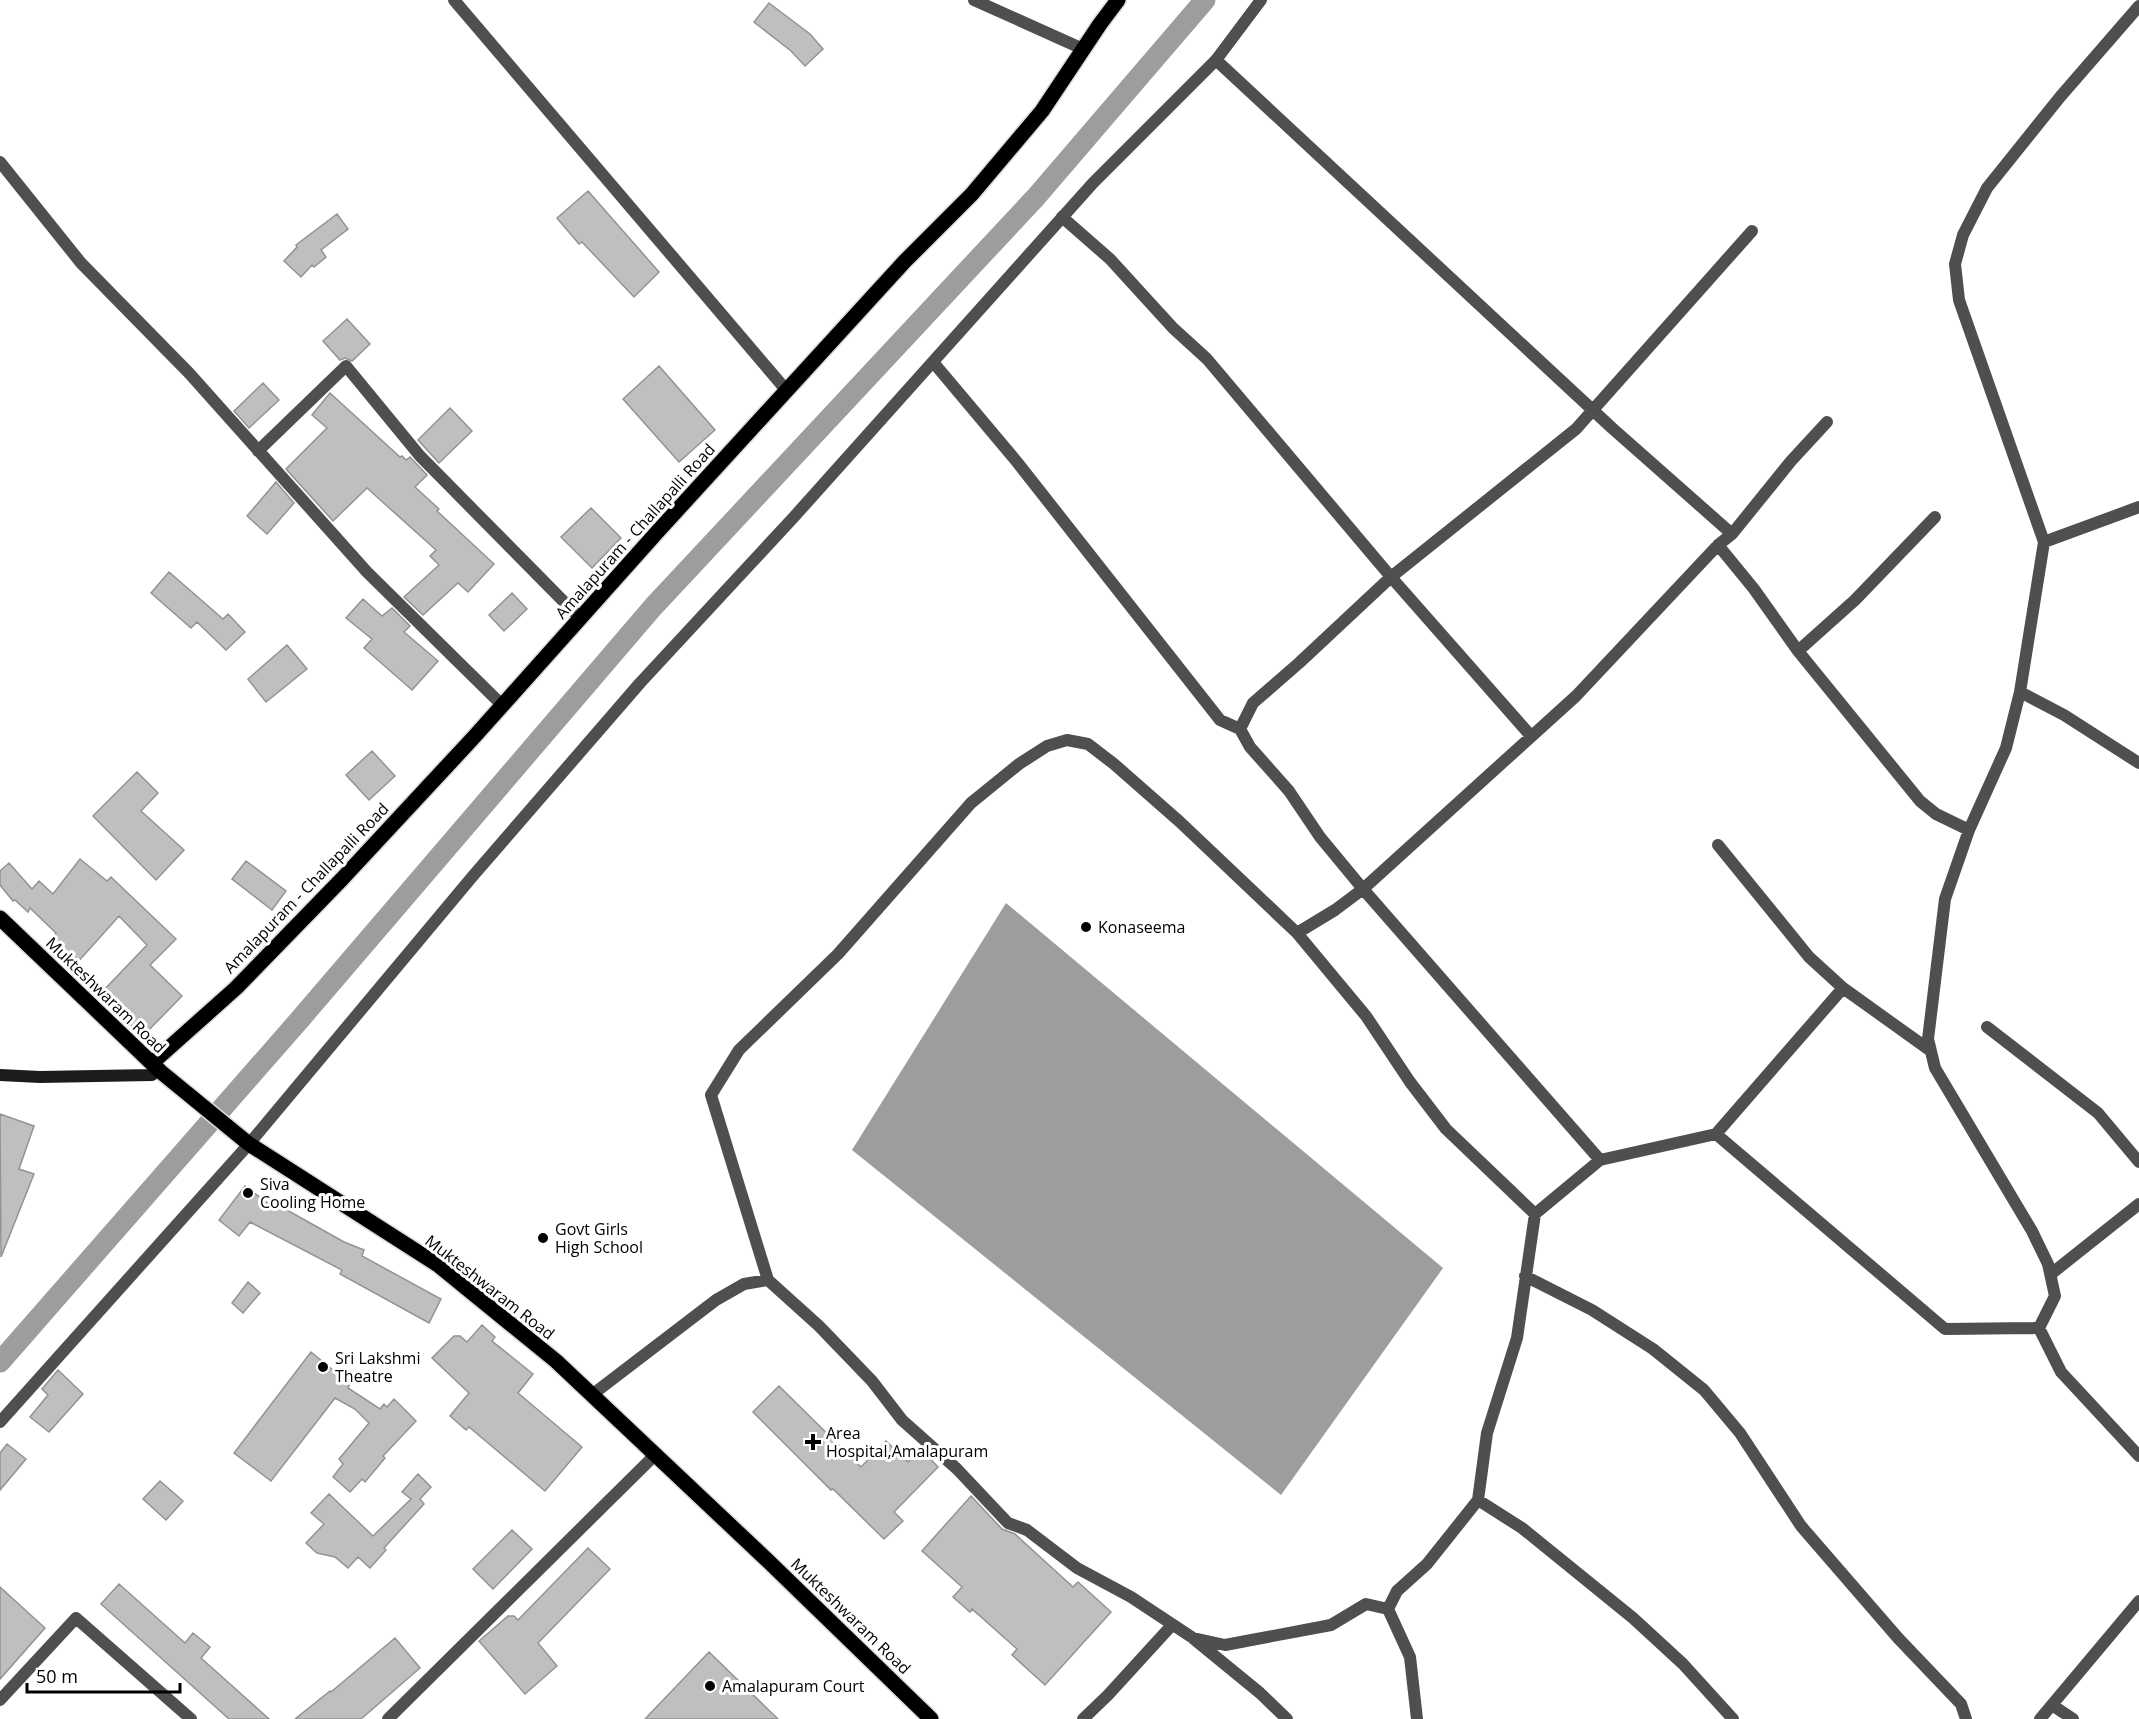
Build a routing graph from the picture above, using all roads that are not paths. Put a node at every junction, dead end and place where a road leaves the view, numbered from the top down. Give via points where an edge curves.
1 (454, 0) edge
2 (974, 0) edge
3 (1118, 0) edge
4 (1261, 0) edge
5 (2139, 6) edge
6 (1083, 49) junction
7 (1216, 60) junction
8 (0, 162) edge
9 (1062, 217) junction
10 (1752, 231) dead end
11 (933, 362) junction
12 (788, 391) junction
13 (1594, 411) junction
14 (1827, 422) dead end
15 (258, 451) junction
16 (2139, 507) edge
17 (1935, 517) dead end
18 (1732, 534) junction
19 (2044, 542) junction
20 (1718, 545) junction
21 (1391, 577) junction
22 (580, 618) junction
23 (1798, 651) junction
24 (2020, 692) junction
25 (502, 705) junction
26 (1240, 729) junction
27 (1531, 736) junction
28 (2139, 764) edge
29 (1969, 830) junction
30 (1718, 845) dead end
31 (1363, 889) junction
32 (0, 918) edge
33 (1297, 933) junction
34 (1843, 988) junction
35 (1987, 1027) dead end
36 (1931, 1051) junction
37 (155, 1066) junction
38 (0, 1074) edge
39 (1716, 1134) junction
40 (249, 1144) junction
41 (1600, 1160) junction
42 (2139, 1162) edge
43 (2139, 1204) edge
44 (1535, 1214) junction
45 (2050, 1274) junction
46 (1525, 1276) junction
47 (768, 1280) junction
48 (2039, 1328) junction
49 (593, 1394) junction
50 (0, 1422) edge
51 (656, 1454) junction
52 (2139, 1456) edge
53 (1478, 1500) junction
54 (2139, 1601) edge
55 (1388, 1610) junction
56 (1172, 1625) junction
57 (1193, 1638) junction
58 (0, 1700) edge
59 (2052, 1705) junction
60 (191, 1719) edge
61 (388, 1719) edge
62 (931, 1719) edge
63 (1083, 1719) edge
64 (1287, 1719) edge
65 (1417, 1719) edge
66 (1733, 1719) edge
67 (1966, 1719) edge
68 (2040, 1719) edge
69 (2073, 1719) edge

1 - 12 street
2 - 6 street
3 - 6 main road, Amalapuram - Challapalli Road
4 - 7 street
5 - 19 street via 1987,188 1963,235 1955,264 1959,300
6 - 12 main road, Amalapuram - Challapalli Road via 1042,111 972,194 905,261
7 - 9 street
7 - 13 street
8 - 15 street via 81,263 189,373
9 - 11 street
9 - 21 street via 1110,259 1207,359
10 - 13 street
11 - 26 street via 1220,720
11 - 40 street via 640,683
12 - 22 main road, Amalapuram - Challapalli Road
13 - 18 street
13 - 21 street
14 - 18 street
15 - 22 street via 346,366 420,456
15 - 25 street via 367,572
16 - 19 street
17 - 23 street via 1855,600
18 - 20 street
19 - 24 street
20 - 23 street
20 - 27 street via 1576,696
21 - 26 street via 1253,703
21 - 27 street
22 - 25 main road, Amalapuram - Challapalli Road
23 - 29 street via 1920,801 1936,814
24 - 28 street via 2064,715
24 - 29 street via 2006,748
25 - 37 main road, Amalapuram - Challapalli Road via 342,879
26 - 31 street via 1250,747 1289,791
27 - 31 street
29 - 36 street via 1945,899 1928,1039
30 - 34 street via 1809,957
31 - 33 street
31 - 41 street
32 - 37 main road, Mukteshwaram Road
33 - 44 street via 1366,1016 1446,1129
33 - 47 street via 1180,822 1088,744 1067,740 1047,746 1019,764 971,803 838,954 739,1050 711,1095
34 - 36 street
34 - 39 street
35 - 42 street via 2098,1113
36 - 45 street via 1935,1068 2032,1231
37 - 38 main road via 152,1075
37 - 40 main road, Mukteshwaram Road
39 - 41 street
39 - 48 street via 1946,1329
40 - 49 main road, Mukteshwaram Road via 438,1265
40 - 50 street
41 - 44 street
43 - 45 street
44 - 46 street
45 - 48 street via 2055,1296
46 - 53 street via 1517,1338 1487,1433
46 - 67 street via 1592,1310 1653,1349 1704,1390 1740,1433 1801,1526 1961,1704
47 - 49 street via 744,1284 716,1300
47 - 56 street via 819,1326 872,1381 902,1420 1008,1522 1027,1530 1077,1568
48 - 52 street via 2061,1372
49 - 51 main road, Mukteshwaram Road
51 - 61 street
51 - 62 main road, Mukteshwaram Road
53 - 55 street via 1427,1564 1397,1591
53 - 66 street via 1522,1528 1633,1618 1683,1664
54 - 59 street
55 - 57 street via 1366,1604 1331,1625 1225,1645
55 - 65 street via 1410,1657
56 - 57 street
56 - 63 street
57 - 64 street
58 - 60 street via 76,1618
59 - 68 street
59 - 69 street

